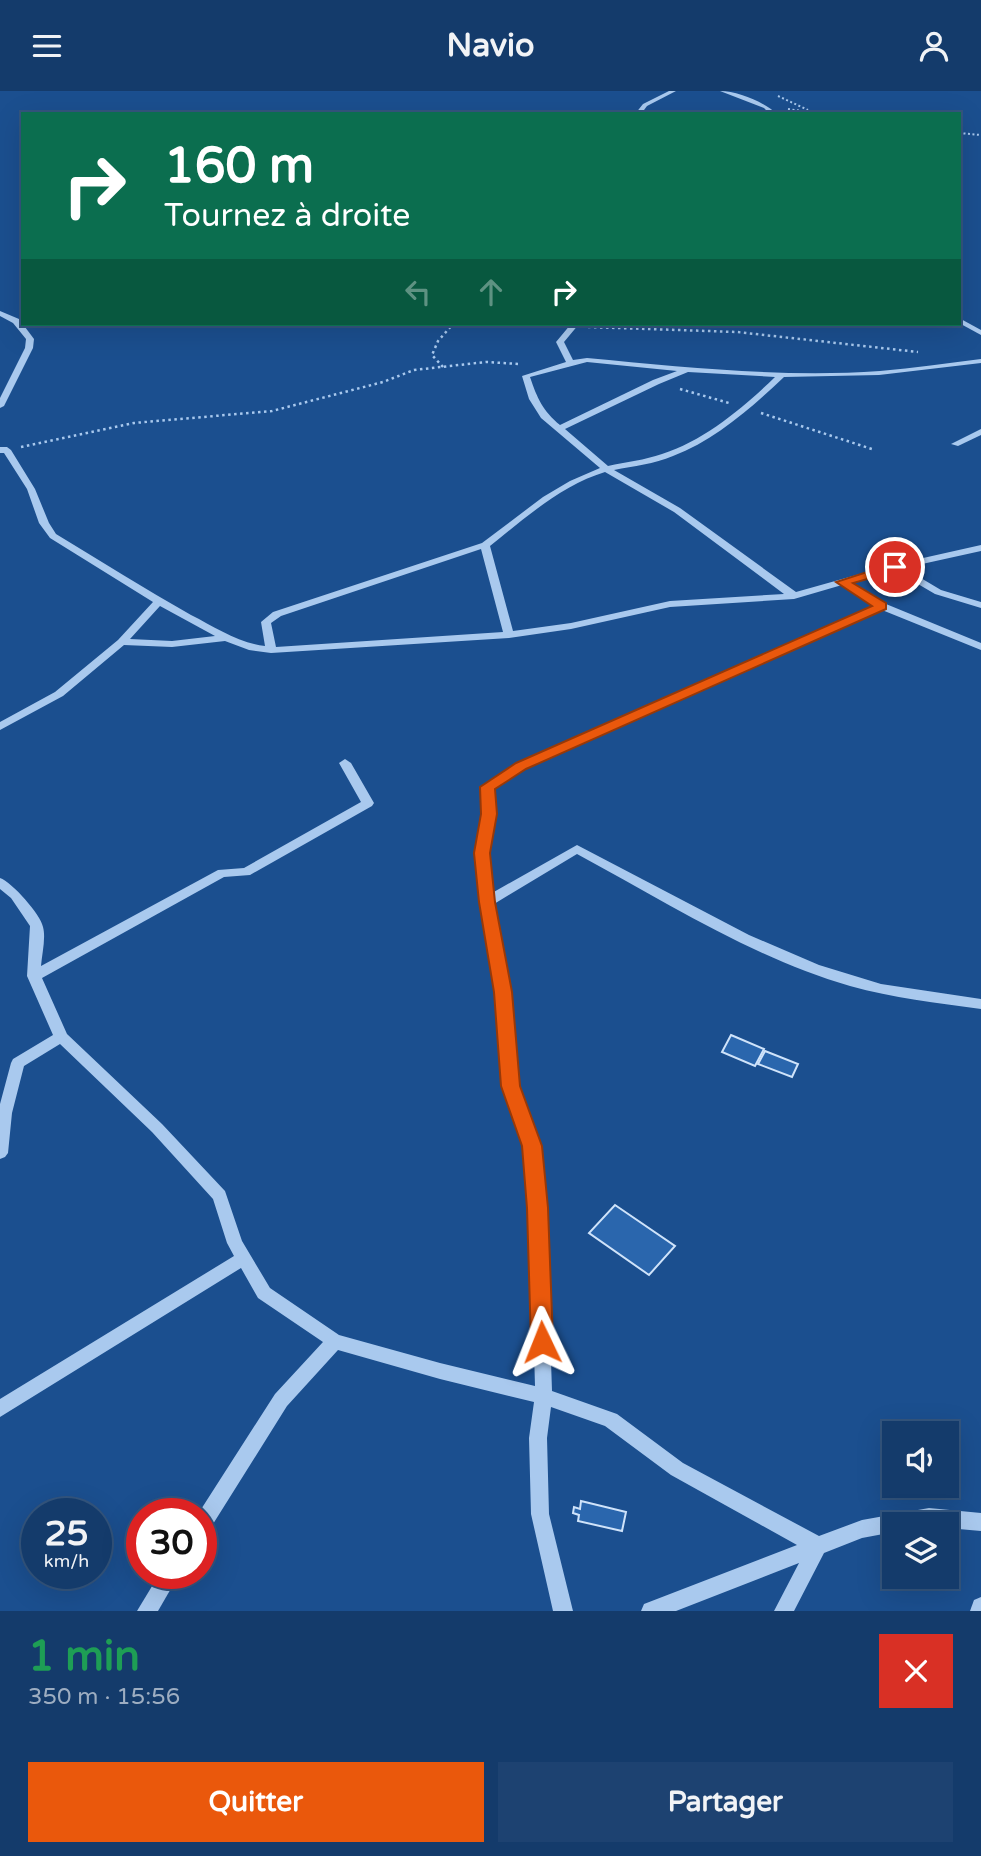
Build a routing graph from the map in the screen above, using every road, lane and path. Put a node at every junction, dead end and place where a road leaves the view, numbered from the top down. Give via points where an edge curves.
1 (673, 91) edge
2 (723, 91) edge
3 (769, 91) edge
4 (766, 107) junction
5 (640, 112) edge
6 (772, 112) edge
7 (811, 112) joint
8 (961, 133) edge
9 (981, 135) edge
10 (0, 313) edge
11 (961, 321) edge
12 (454, 326) edge
13 (572, 326) edge
14 (586, 326) edge
15 (981, 333) edge
16 (923, 353) dead end
17 (981, 361) edge
18 (570, 362) junction
19 (519, 363) dead end
20 (443, 367) junction
21 (687, 370) junction
22 (782, 375) junction
23 (656, 382) junction
24 (0, 406) edge
25 (747, 408) junction
26 (559, 429) junction
27 (981, 432) edge
28 (955, 444) dead end
29 (3, 450) edge
30 (875, 450) dead end
31 (606, 468) junction
32 (485, 545) junction
33 (981, 548) edge
34 (895, 567) junction
35 (843, 582) junction
36 (794, 596) junction
37 (159, 601) junction
38 (981, 605) edge
39 (882, 606) junction
40 (509, 635) junction
41 (226, 638) junction
42 (122, 642) junction
43 (981, 647) edge
44 (271, 650) junction
45 (0, 727) edge
46 (345, 763) dead end
47 (0, 882) edge
48 (487, 902) junction
49 (34, 977) junction
50 (981, 1004) edge
51 (61, 1037) junction
52 (0, 1153) edge
53 (244, 1258) junction
54 (335, 1341) junction
55 (544, 1396) junction
56 (0, 1409) edge
57 (217, 1500) edge
58 (981, 1522) edge
59 (818, 1546) junction
60 (161, 1589) edge
61 (147, 1611) edge
62 (563, 1611) edge
63 (651, 1611) edge
64 (784, 1611) edge

1 - 5 street
2 - 4 street
3 - 7 path
4 - 6 street
4 - 7 path
8 - 9 path
10 - 24 street via 16,321 30,339
11 - 15 street
12 - 20 path via 438,341 432,355
13 - 18 street via 560,342
14 - 16 path via 775,335
17 - 22 street via 879,373
18 - 21 street
18 - 26 street via 526,376 533,399
19 - 20 path
20 - 29 path via 414,370 272,411 145,422
21 - 22 street
21 - 23 street
22 - 25 street
23 - 25 path
23 - 26 street
25 - 30 path
25 - 31 street via 672,454
26 - 31 street
27 - 28 street
29 - 37 street via 31,489 53,536
31 - 32 street via 539,504
31 - 36 street via 677,510
32 - 40 street
32 - 44 street via 277,614 267,622
33 - 34 street
34 - 35 street
34 - 38 street via 938,592
35 - 36 street
35 - 39 street
36 - 40 street via 670,604
37 - 41 street
37 - 42 street
39 - 43 street
39 - 48 street via 521,766 487,787 489,814 482,853
40 - 44 street
41 - 42 street via 172,644
41 - 44 street
42 - 45 street via 59,694
46 - 49 street via 368,803 246,872 222,873
47 - 49 street via 37,926
48 - 50 street via 577,849 736,934 810,967 853,982
48 - 55 street via 503,992 511,1086 532,1146
49 - 51 street
51 - 52 street via 18,1063
51 - 53 street via 158,1128 220,1196
53 - 54 street via 264,1293
53 - 56 street
54 - 55 street
54 - 57 street via 281,1400
55 - 59 street via 611,1420 677,1469
55 - 62 street via 538,1438 540,1514
58 - 59 street via 929,1517 862,1529
59 - 63 street
59 - 64 street
60 - 61 street

